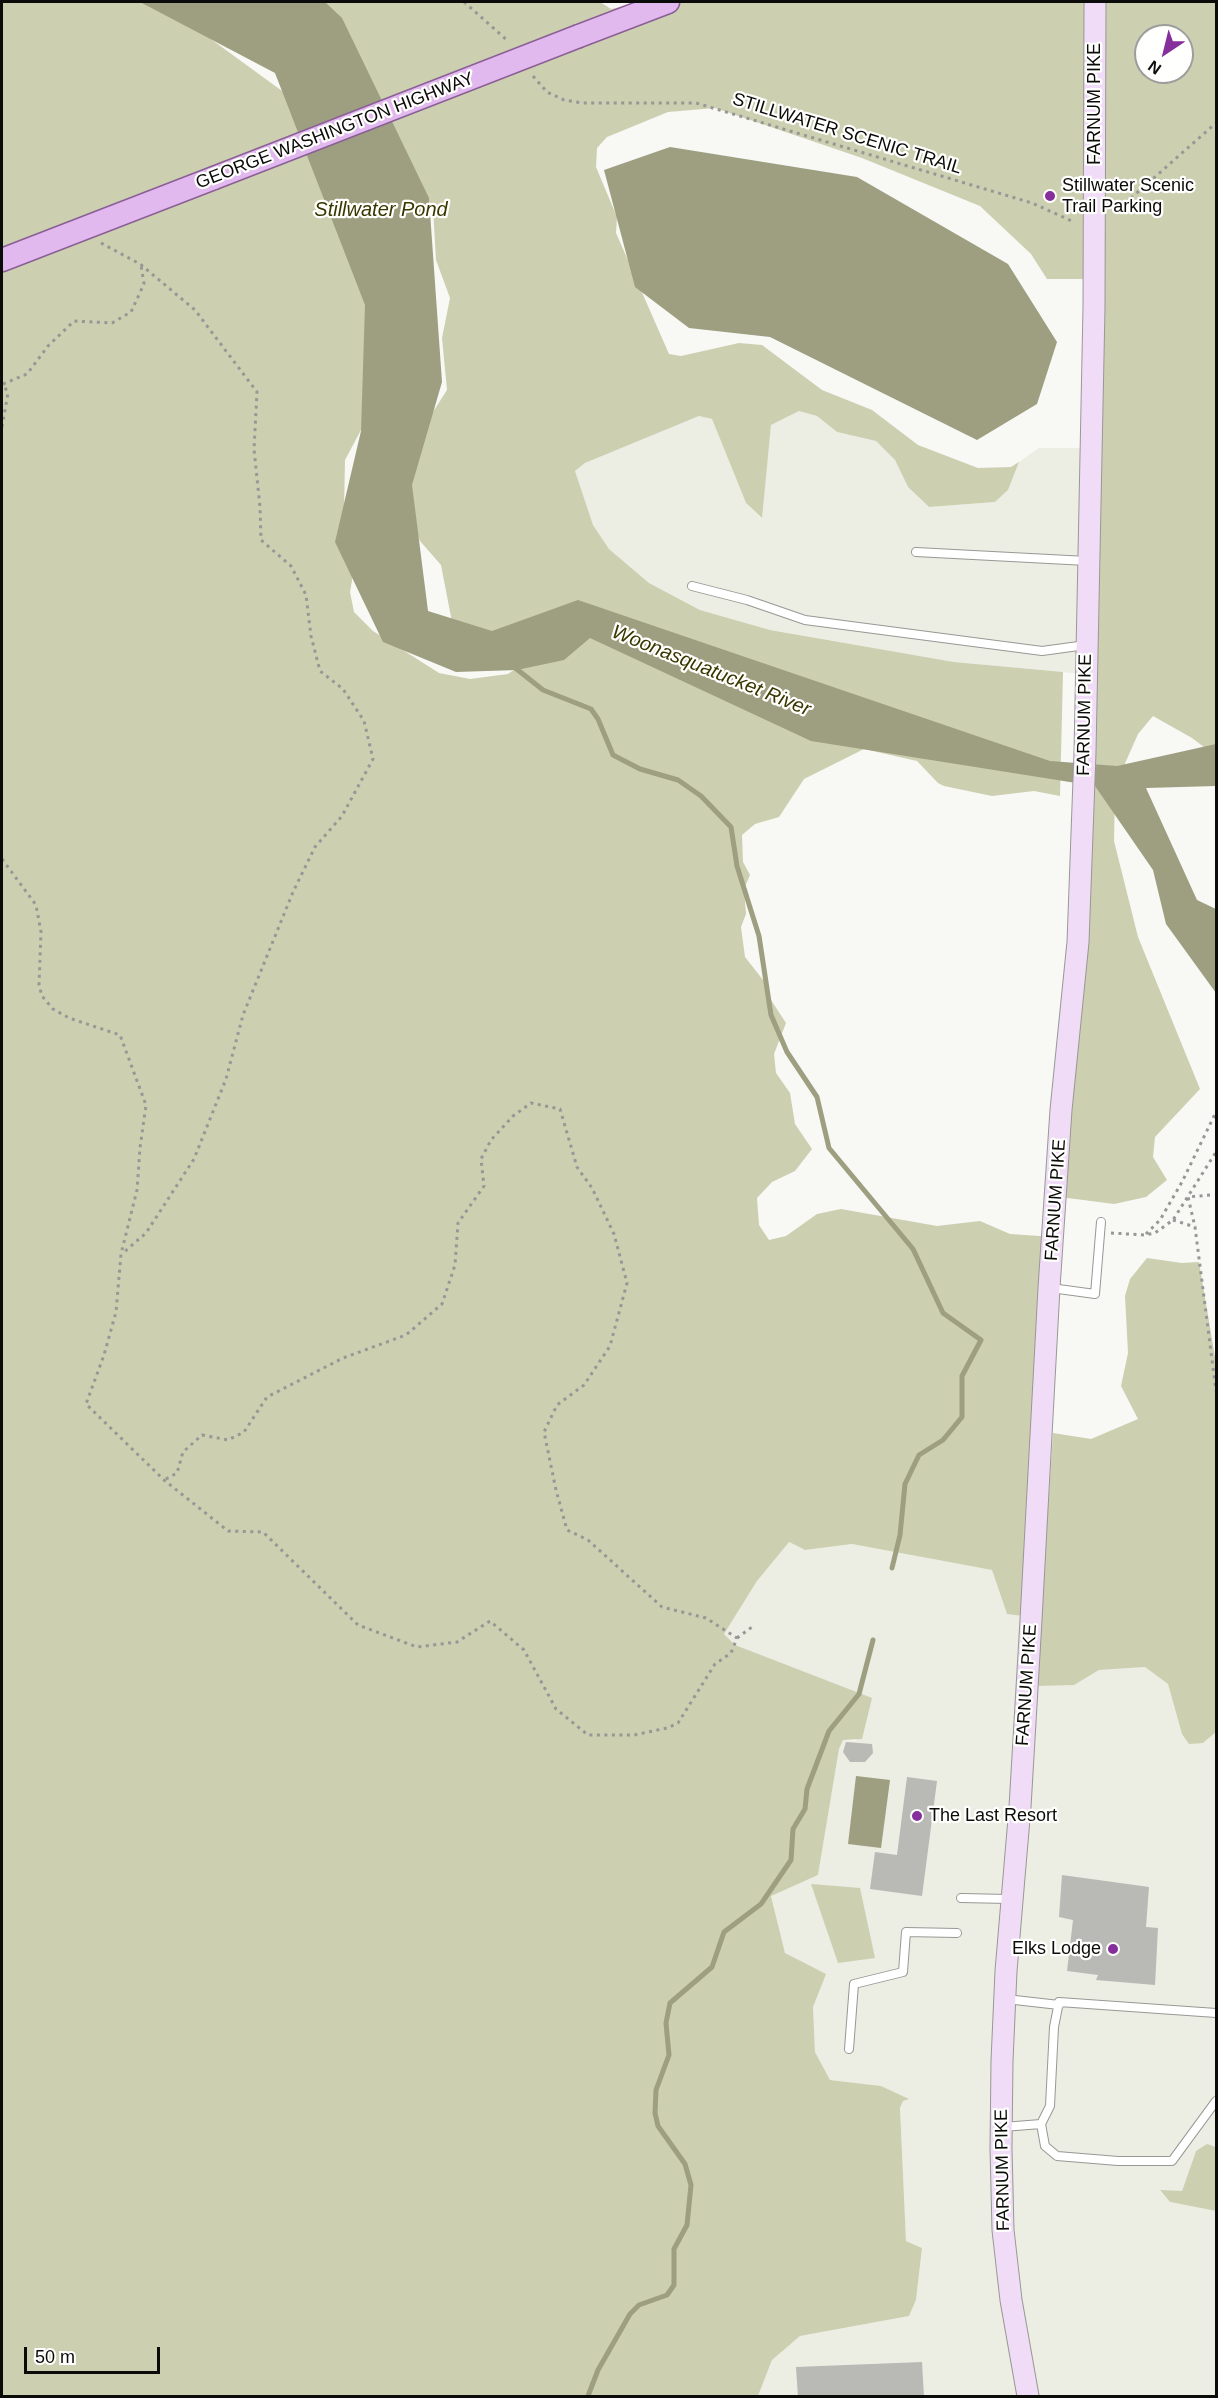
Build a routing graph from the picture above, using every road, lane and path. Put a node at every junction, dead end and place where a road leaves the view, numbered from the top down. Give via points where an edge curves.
1 (464, 2) edge
2 (668, 2) edge
3 (1095, 2) edge
4 (511, 44) dead end
5 (531, 74) dead end
6 (1216, 123) edge
7 (77, 231) junction
8 (1095, 231) junction
9 (2, 260) edge
10 (140, 264) junction
11 (2, 384) edge
12 (2, 427) edge
13 (916, 552) dead end
14 (1089, 562) junction
15 (692, 586) dead end
16 (1087, 644) junction
17 (2, 859) edge
18 (1216, 1112) edge
19 (1216, 1152) edge
20 (1210, 1195) dead end
21 (1188, 1197) junction
22 (1173, 1220) junction
23 (1101, 1222) dead end
24 (1195, 1227) junction
25 (1100, 1232) junction
26 (1145, 1235) junction
27 (121, 1254) junction
28 (1049, 1288) junction
29 (1216, 1391) edge
30 (164, 1480) junction
31 (752, 1627) dead end
32 (737, 1638) junction
33 (961, 1898) dead end
34 (1011, 1899) junction
35 (957, 1933) dead end
36 (1005, 1999) junction
37 (1059, 2005) junction
38 (1216, 2013) edge
39 (849, 2049) dead end
40 (1216, 2101) edge
41 (1041, 2124) junction
42 (1001, 2127) junction
43 (1028, 2397) edge

1 - 4 path
2 - 7 main road, GEORGE WASHINGTON HIGHWAY, bridge
3 - 8 main road, FARNUM PIKE
5 - 8 path, STILLWATER SCENIC TRAIL via 547,92 564,100 696,103 1032,203
6 - 8 path
7 - 9 main road, GEORGE WASHINGTON HIGHWAY
7 - 10 path
8 - 14 main road, FARNUM PIKE
10 - 11 path via 144,284 131,312 112,323 74,321 27,374
10 - 27 path via 195,310 257,392 254,449 261,540 291,566 306,595 320,671 343,689 364,721 373,759 342,816 315,847 293,892 243,1015 226,1079 194,1159 146,1233
11 - 12 path via 8,393
13 - 14 lane
14 - 16 main road, FARNUM PIKE
15 - 16 lane via 805,620 1042,651
16 - 28 main road, FARNUM PIKE via 1078,942
17 - 27 path via 36,905 41,932 42,996 53,1009 69,1018 120,1035 146,1105 137,1190
18 - 26 path via 1177,1191 1160,1220
19 - 21 path
20 - 21 path
21 - 22 path
21 - 24 path
22 - 24 path
22 - 26 path
23 - 25 lane
24 - 29 path
25 - 26 path
25 - 28 lane via 1095,1294
27 - 30 path via 117,1312 86,1404
28 - 34 main road, FARNUM PIKE via 1020,1807
30 - 32 path via 228,1531 263,1532 358,1625 417,1647 457,1642 490,1621 524,1650 556,1709 588,1735 634,1735 678,1723 715,1664 731,1653
30 - 32 path via 177,1473 183,1452 202,1435 228,1440 244,1432 267,1397 343,1359 406,1335 442,1304 455,1264 458,1223 484,1186 481,1159 491,1140 531,1103 560,1109 577,1167 614,1234 627,1283 610,1346 584,1384 557,1405 544,1432 567,1530 588,1540 662,1607 706,1618
31 - 32 path
33 - 34 lane
34 - 36 main road, FARNUM PIKE
35 - 39 lane via 906,1932 903,1971 854,1984
36 - 37 lane
36 - 42 main road, FARNUM PIKE
37 - 38 lane
37 - 41 lane via 1054,2027 1050,2106
40 - 41 lane via 1172,2161 1057,2156 1045,2146
41 - 42 lane
42 - 43 main road, FARNUM PIKE via 1003,2229

